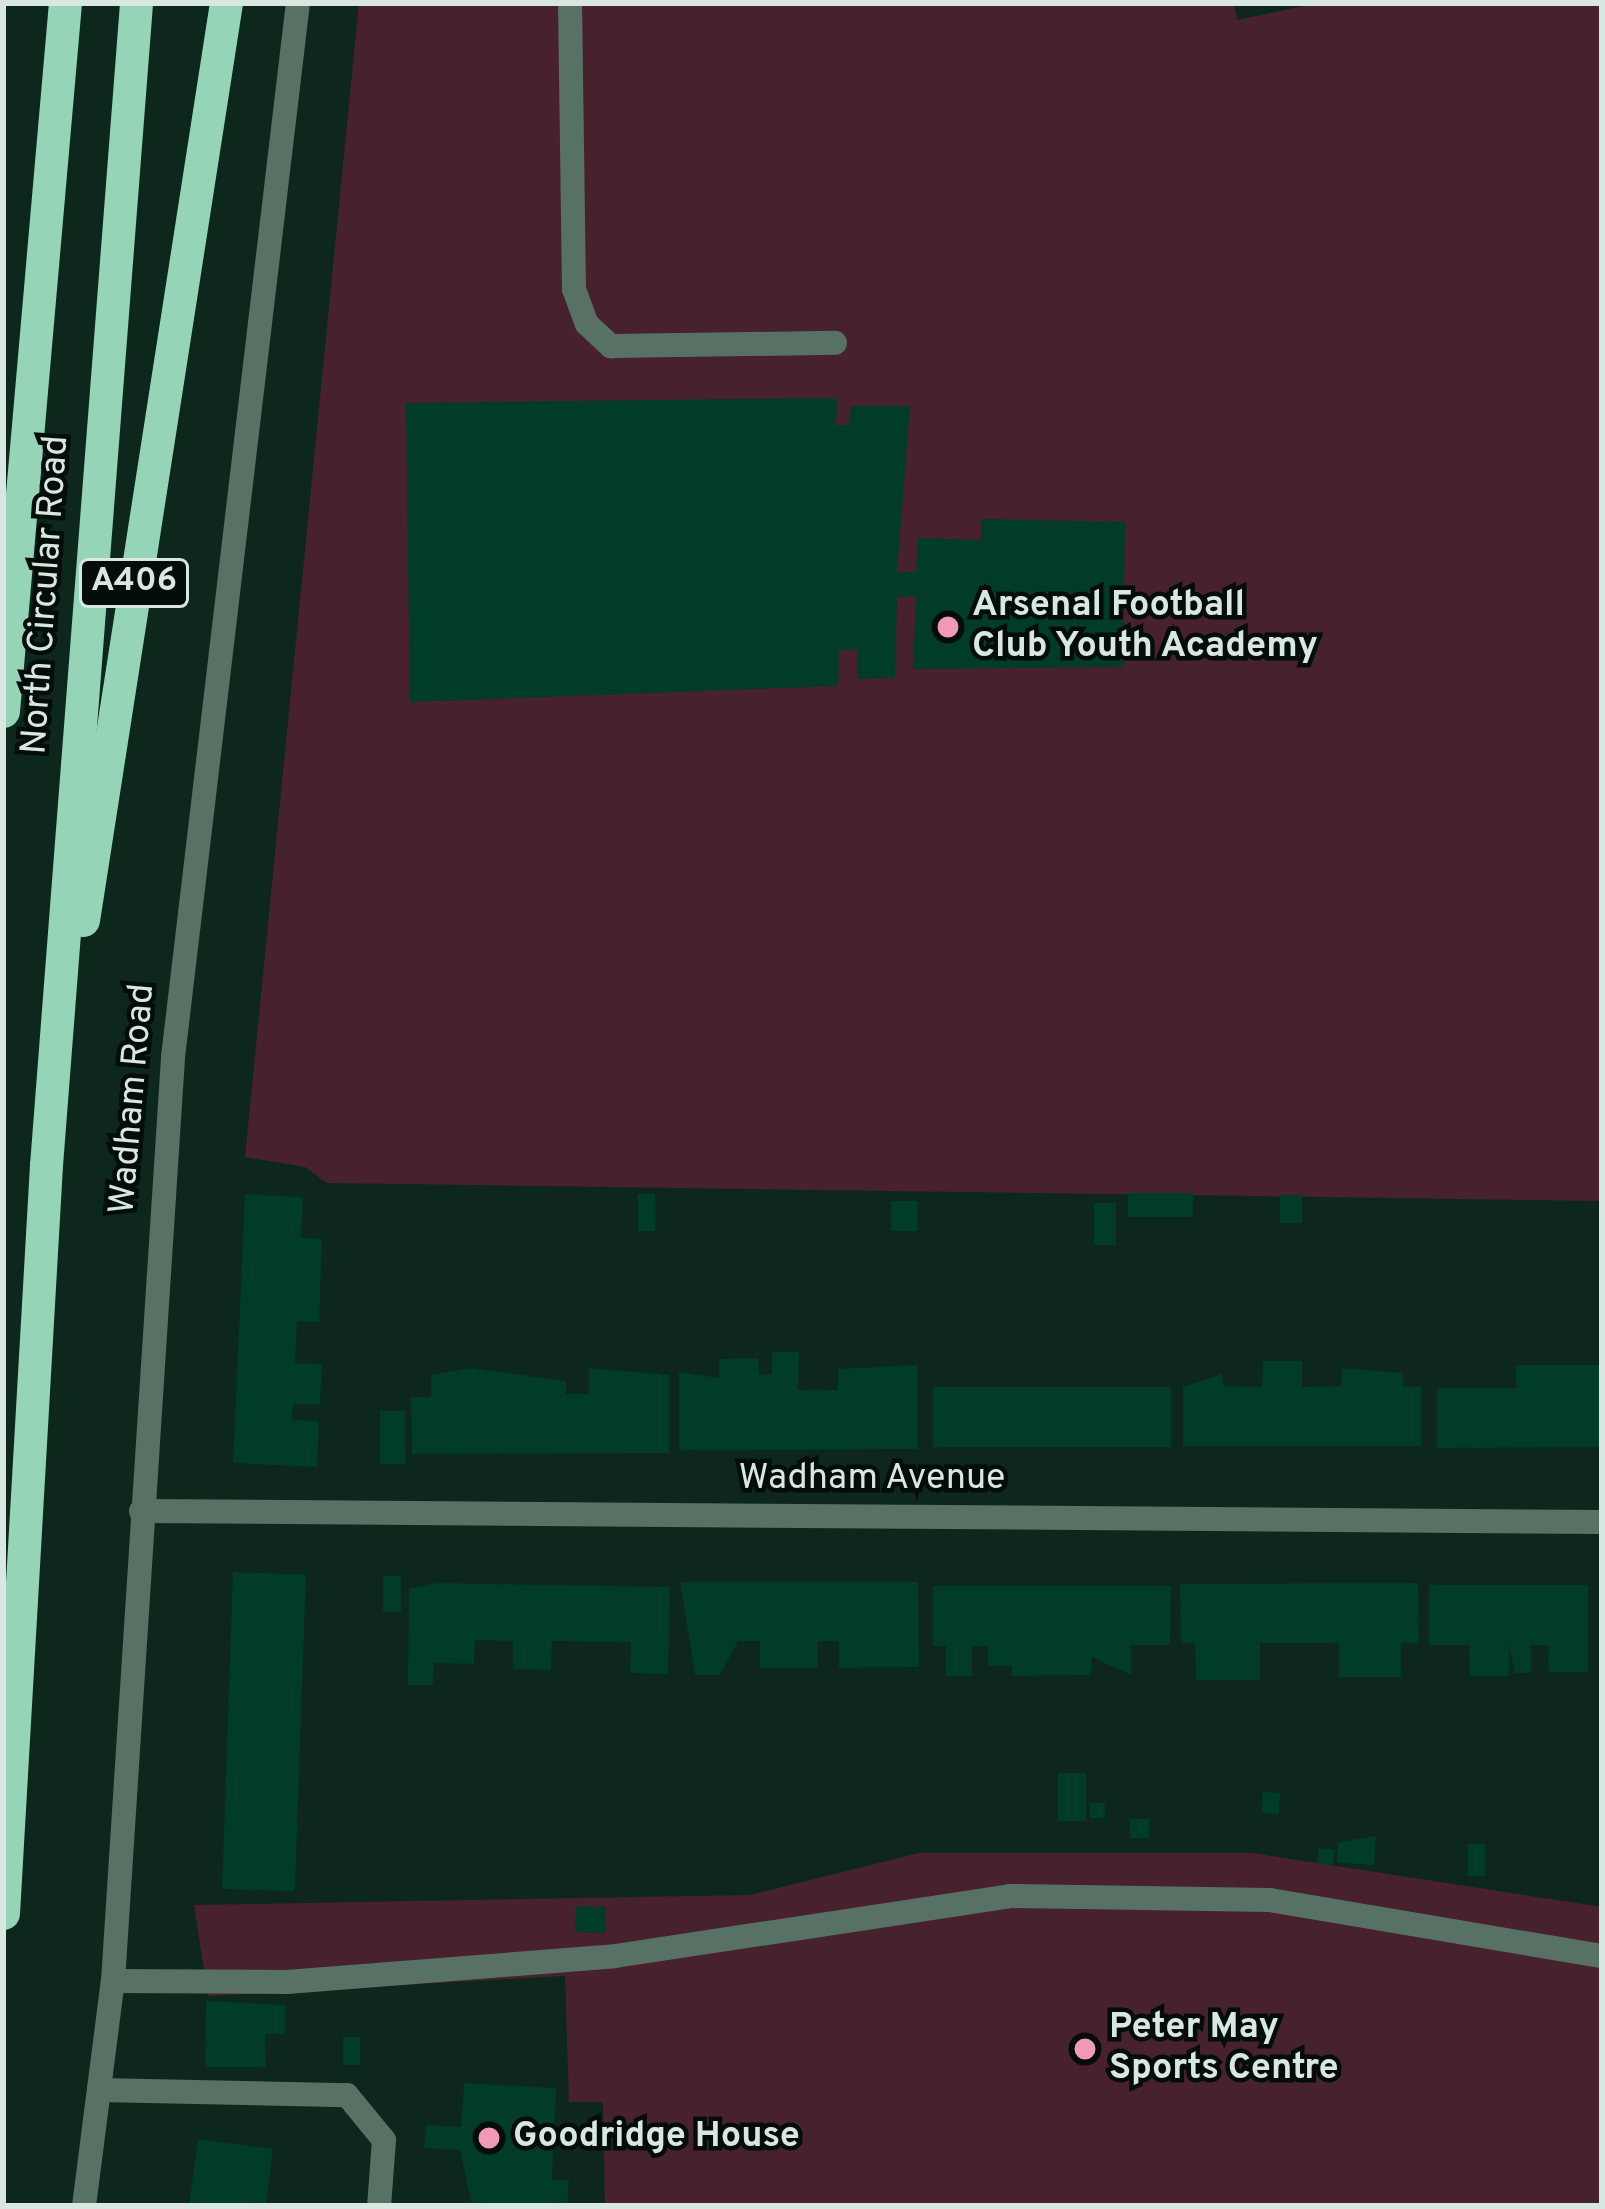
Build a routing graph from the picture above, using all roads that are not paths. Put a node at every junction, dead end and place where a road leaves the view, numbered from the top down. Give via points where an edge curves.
1 (65, 3) edge
2 (136, 3) edge
3 (226, 3) edge
4 (298, 3) edge
5 (570, 3) edge
6 (835, 343) dead end
7 (3, 711) edge
8 (46, 1165) junction
9 (141, 1511) junction
10 (1602, 1522) edge
11 (3, 1913) edge
12 (1602, 1956) edge
13 (113, 1981) junction
14 (99, 2090) junction
15 (84, 2206) edge
16 (379, 2206) edge

1 - 7 highway, North Circular Road
2 - 8 highway, North Circular Road / A406
3 - 8 highway, A406
4 - 9 street, Wadham Road via 182,965
5 - 6 street via 574,289 587,324 611,346
8 - 11 highway, North Circular Road / A406
9 - 10 street, Wadham Avenue
9 - 13 street, Wadham Road
12 - 13 street via 1270,1900 1010,1896 615,1956 287,1982
13 - 14 street, Wadham Road
14 - 15 street, Wadham Road
14 - 16 street via 347,2095 384,2140

